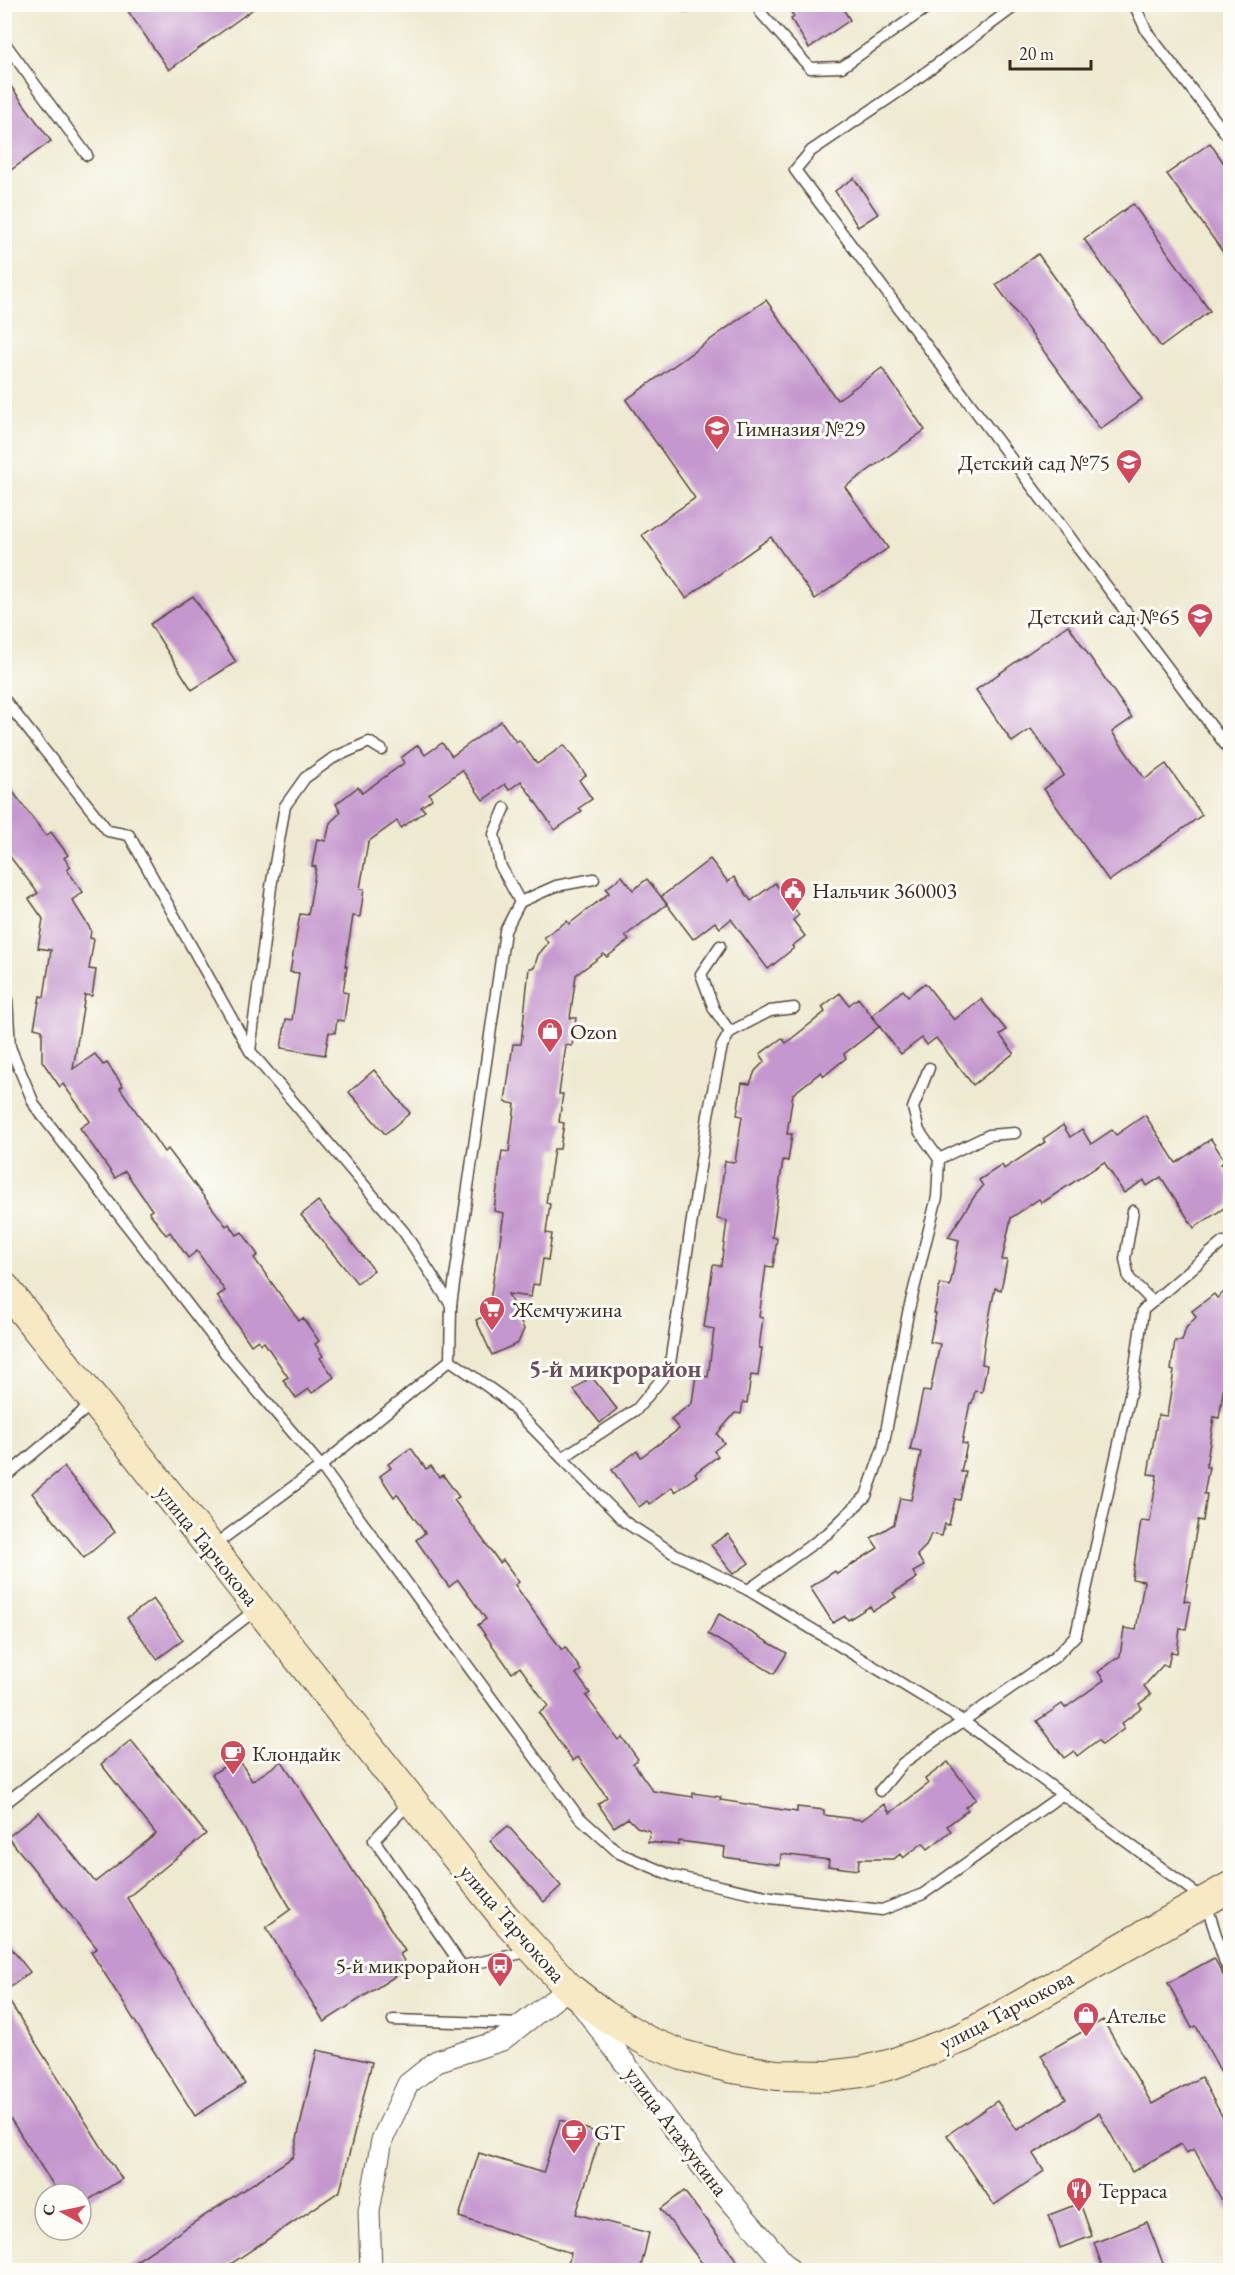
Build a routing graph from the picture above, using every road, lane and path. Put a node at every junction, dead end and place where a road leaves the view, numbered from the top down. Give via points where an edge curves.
1 (686, 4) edge
2 (696, 4) edge
3 (759, 4) edge
4 (932, 4) edge
5 (1018, 4) edge
6 (1134, 4) edge
7 (4, 42) edge
8 (1230, 139) edge
9 (87, 155) dead end
10 (4, 699) edge
11 (382, 750) dead end
12 (1230, 751) edge
13 (505, 808) dead end
14 (594, 879) dead end
15 (520, 902) junction
16 (720, 946) dead end
17 (4, 950) edge
18 (794, 1008) dead end
19 (730, 1032) junction
20 (250, 1051) junction
21 (929, 1068) dead end
22 (1015, 1133) dead end
23 (939, 1159) junction
24 (1133, 1211) dead end
25 (1223, 1242) dead end
26 (4, 1287) edge
27 (1153, 1302) junction
28 (451, 1305) junction
29 (450, 1360) junction
30 (95, 1401) junction
31 (562, 1458) junction
32 (321, 1466) junction
33 (4, 1478) edge
34 (210, 1548) junction
35 (748, 1590) junction
36 (259, 1608) junction
37 (963, 1721) junction
38 (880, 1791) dead end
39 (1063, 1794) junction
40 (411, 1801) junction
41 (4, 1804) edge
42 (1218, 1893) edge
43 (533, 1951) junction
44 (1230, 1973) edge
45 (569, 1988) junction
46 (393, 2020) dead end
47 (521, 2024) junction
48 (371, 2271) edge
49 (790, 2271) edge

1 - 2 lane
3 - 4 lane via 760,12 810,68 842,68
5 - 12 lane via 811,151 795,170
6 - 8 lane via 1147,32
7 - 9 lane
10 - 20 lane via 108,831 129,835
11 - 20 lane via 369,742 333,758 305,778 285,806
13 - 15 lane via 494,834 500,865
14 - 15 lane via 556,886
15 - 28 lane via 505,931
16 - 19 lane via 701,974 714,1009
17 - 32 lane via 10,1047 35,1106 225,1353
18 - 19 lane via 770,1011
19 - 31 lane via 722,1046 708,1115 669,1370 637,1409
20 - 28 lane via 404,1232
21 - 23 lane via 913,1108 918,1131
22 - 23 lane via 989,1135
23 - 35 lane via 937,1197 908,1313 883,1448 866,1496 828,1533
24 - 27 lane via 1125,1259 1129,1278
25 - 27 lane
26 - 30 main road, улица Тарчокова
27 - 37 lane via 1143,1310 1133,1380 1076,1635 1055,1657
28 - 29 lane
29 - 31 lane via 502,1397
29 - 32 lane
30 - 33 lane
30 - 34 main road, улица Тарчокова
31 - 35 lane via 625,1522 673,1553
32 - 34 lane
32 - 39 lane via 578,1816 620,1853 673,1876 771,1897 882,1910 923,1894
34 - 36 main road, улица Тарчокова
35 - 37 lane
36 - 40 main road, улица Тарчокова
36 - 41 lane
37 - 38 lane via 903,1763
37 - 39 lane
39 - 42 lane
40 - 43 main road, улица Тарчокова
40 - 43 lane via 374,1840 462,1966
42 - 44 lane via 1224,1960
42 - 45 main road, улица Тарчокова via 964,2037 861,2072 777,2075 682,2055 647,2041
43 - 45 main road, улица Тарчокова
45 - 47 street
45 - 49 street, улица Атажукина via 710,2177
46 - 47 lane
47 - 48 street via 502,2040 437,2061 408,2084 382,2140 369,2211

